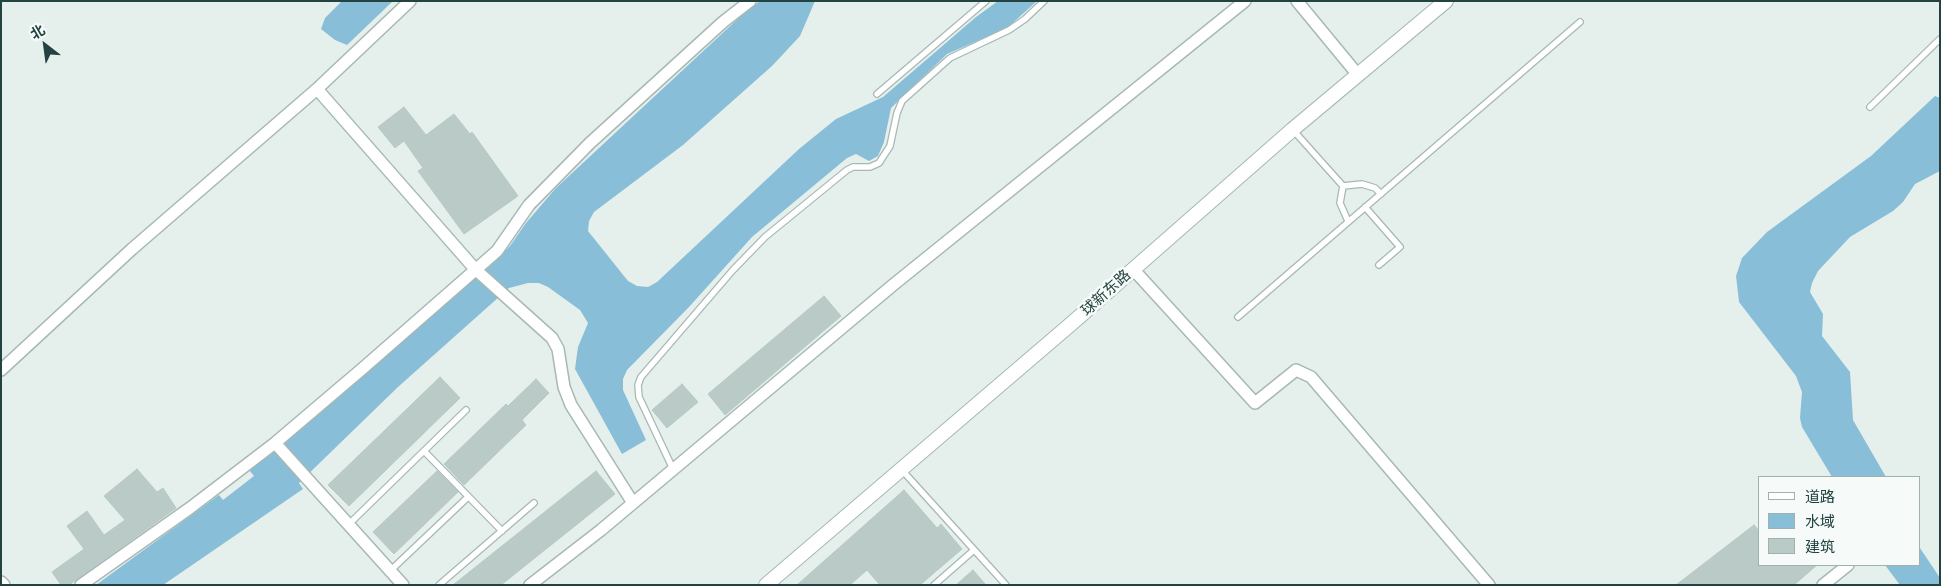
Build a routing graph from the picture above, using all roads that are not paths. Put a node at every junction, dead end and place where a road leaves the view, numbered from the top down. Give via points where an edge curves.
1 (410, 1) edge
2 (750, 1) edge
3 (986, 1) edge
4 (1044, 1) edge
5 (1245, 1) edge
6 (1296, 1) edge
7 (1446, 1) edge
8 (1580, 22) dead end
9 (1940, 39) edge
10 (1358, 75) junction
11 (317, 89) junction
12 (877, 94) dead end
13 (1870, 107) dead end
14 (1292, 130) junction
15 (1344, 186) junction
16 (1381, 194) junction
17 (1365, 207) junction
18 (1348, 221) junction
19 (1379, 265) dead end
20 (1133, 269) junction
21 (477, 271) junction
22 (1238, 317) dead end
23 (1, 370) edge
24 (466, 410) dead end
25 (276, 444) junction
26 (424, 451) junction
27 (674, 469) junction
28 (901, 470) junction
29 (468, 497) junction
30 (534, 503) dead end
31 (633, 503) junction
32 (348, 526) junction
33 (502, 531) junction
34 (974, 550) junction
35 (1847, 566) edge
36 (390, 571) junction
37 (1, 582) edge
38 (4, 585) edge
39 (81, 585) edge
40 (403, 585) edge
41 (439, 585) edge
42 (530, 585) edge
43 (766, 585) edge
44 (934, 585) edge
45 (1006, 585) edge
46 (1489, 585) edge
47 (1823, 585) edge

1 - 11 street
2 - 21 street via 590,143 529,205 497,250
3 - 12 lane
4 - 27 lane via 1009,30 950,58 902,101 890,146 878,163 870,167 853,166 765,237 732,270 641,377 639,397
5 - 27 street via 893,285
6 - 10 street
7 - 10 street, 球新东路
8 - 16 lane
9 - 13 lane
10 - 14 street, 球新东路
11 - 21 street
11 - 23 street via 132,249
14 - 15 lane
14 - 20 street, 球新东路
15 - 16 lane via 1362,184 1375,188
15 - 18 lane via 1340,203
16 - 17 lane
17 - 18 lane
17 - 19 lane via 1400,247
18 - 22 lane
20 - 28 street, 球新东路
20 - 46 street via 1254,403 1296,370 1311,378
21 - 25 street
21 - 31 street via 556,343 564,387 571,405
24 - 26 lane
25 - 32 street
25 - 39 street
26 - 29 lane
26 - 32 lane
27 - 31 street
28 - 34 lane
28 - 43 street, 球新东路
29 - 33 lane
29 - 36 lane
30 - 33 lane
31 - 42 street
32 - 36 street
33 - 41 lane
34 - 44 lane
34 - 45 lane
35 - 47 street
36 - 40 street
37 - 38 street

